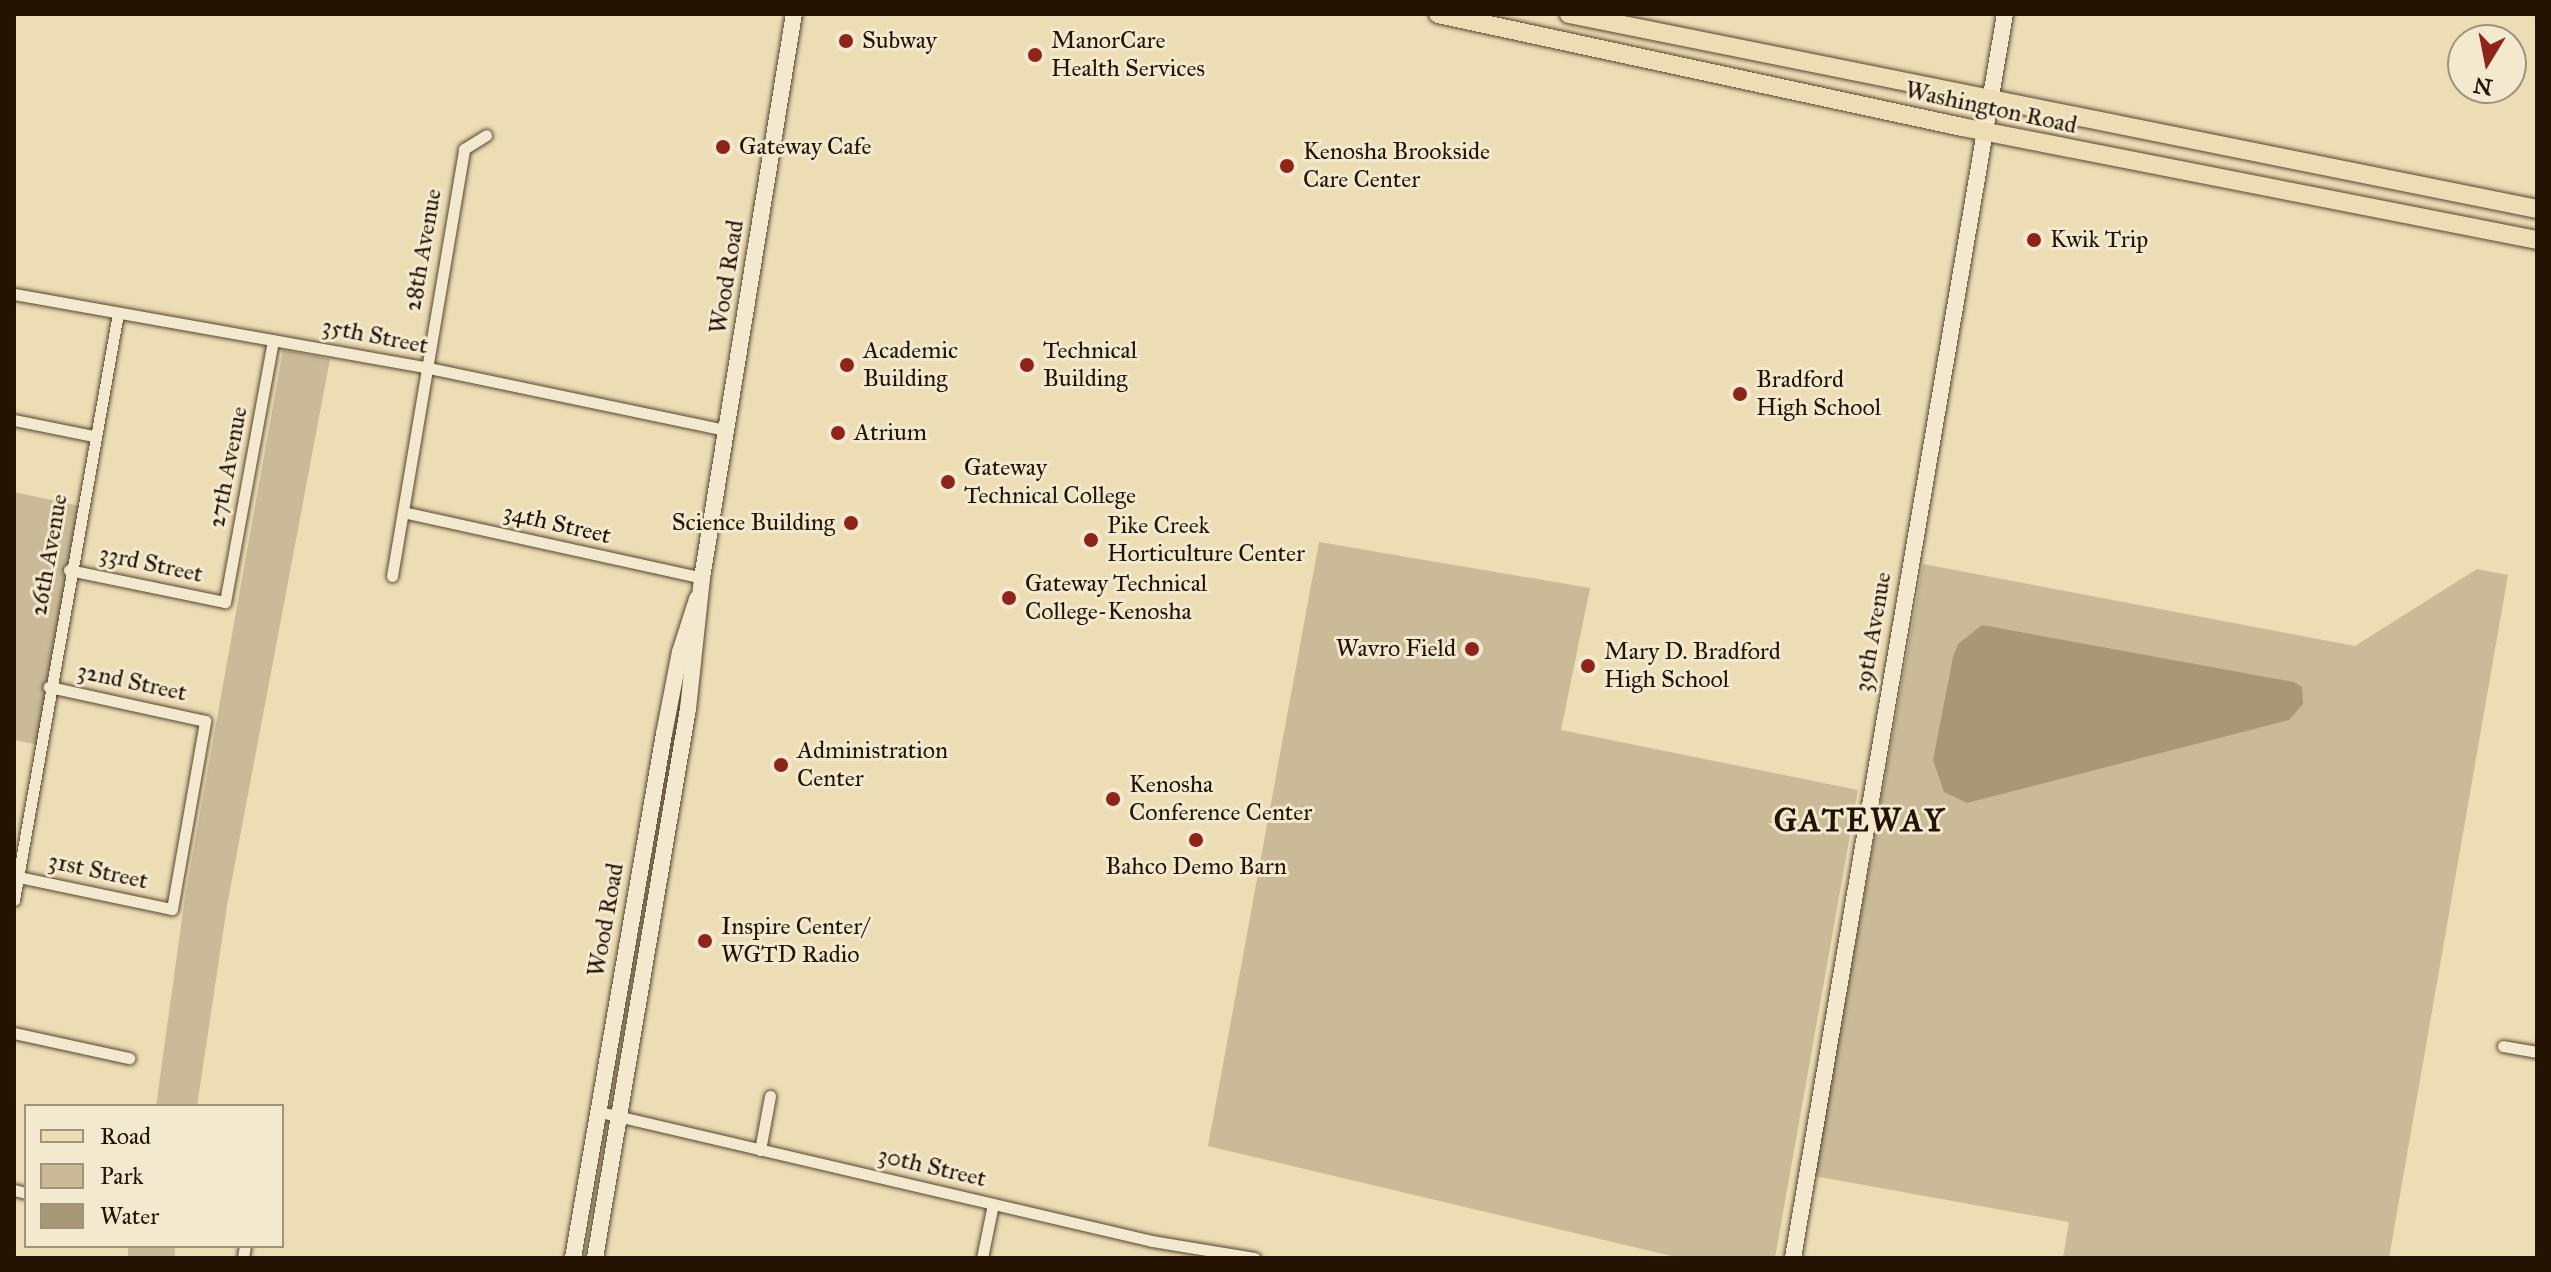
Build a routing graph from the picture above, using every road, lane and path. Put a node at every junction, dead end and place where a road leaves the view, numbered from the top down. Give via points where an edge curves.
1 (794, 14) edge
2 (1438, 14) edge
3 (1569, 14) edge
4 (2005, 14) edge
5 (1881, 79) junction
6 (1795, 92) junction
7 (1990, 102) junction
8 (1985, 132) junction
9 (486, 135) dead end
10 (2537, 209) edge
11 (2537, 240) edge
12 (14, 294) edge
13 (118, 313) junction
14 (273, 340) junction
15 (424, 367) junction
16 (14, 420) edge
17 (726, 430) junction
18 (93, 436) junction
19 (403, 512) junction
20 (69, 570) junction
21 (392, 576) dead end
22 (701, 586) junction
23 (225, 602) joint
24 (49, 687) junction
25 (16, 876) edge
26 (14, 900) edge
27 (172, 909) joint
28 (14, 1033) edge
29 (2503, 1046) dead end
30 (2537, 1052) edge
31 (129, 1058) dead end
32 (770, 1096) dead end
33 (600, 1112) junction
34 (619, 1116) junction
35 (760, 1150) junction
36 (993, 1204) junction
37 (573, 1258) edge
38 (595, 1258) edge
39 (982, 1258) edge
40 (1255, 1258) edge
41 (1793, 1258) edge

1 - 17 street, Wood Road
2 - 6 main road, Washington Road
3 - 5 main road, Washington Road
4 - 7 street, 39th Avenue
5 - 6 main road via 1856,84 1806,74 1797,80
5 - 7 main road, Washington Road
6 - 8 main road, Washington Road
7 - 8 street, 39th Avenue
7 - 10 main road, Washington Road
8 - 11 main road, Washington Road
8 - 41 street, 39th Avenue
9 - 15 street, 28th Avenue via 464,149
12 - 13 street, 35th Street
13 - 14 street, 35th Street
13 - 18 street, 26th Avenue
14 - 15 street, 35th Street
14 - 23 street, 27th Avenue
15 - 17 street, 35th Street
15 - 19 street, 28th Avenue
16 - 18 street
17 - 22 street, Wood Road
18 - 20 street, 26th Avenue
19 - 21 street, 28th Avenue
19 - 22 street, 34th Street
20 - 23 street, 33rd Street
20 - 24 street, 26th Avenue
22 - 33 street, Wood Road via 666,721
22 - 34 street, Wood Road via 688,709
24 - 25 street, 26th Avenue
24 - 27 street, 32nd Street via 205,721
25 - 26 street, 26th Avenue
25 - 27 street, 31st Street
28 - 31 street
29 - 30 street
32 - 35 street
33 - 34 street, 30th Street
33 - 37 street, Wood Road
34 - 35 street, 30th Street
34 - 38 street, Wood Road
35 - 36 street, 30th Street
36 - 39 street
36 - 40 street, 30th Street via 1152,1241

